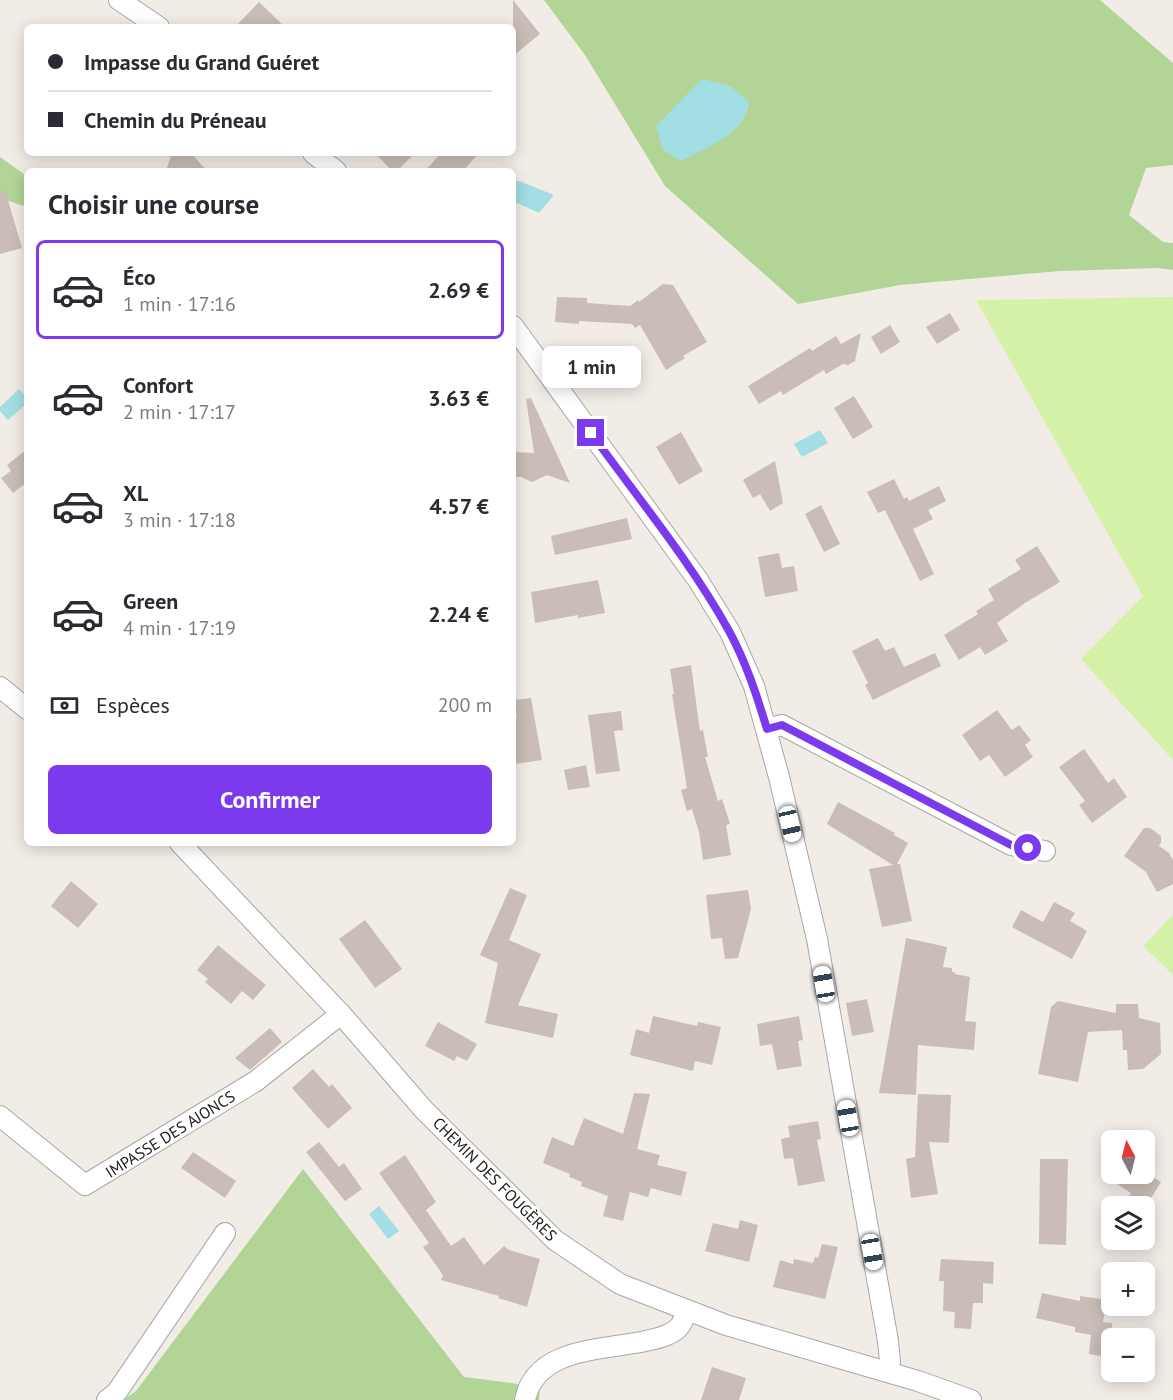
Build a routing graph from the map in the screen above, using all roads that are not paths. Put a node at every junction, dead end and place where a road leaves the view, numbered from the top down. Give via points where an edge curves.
1 (119, 0) edge
2 (155, 24) edge
3 (317, 156) edge
4 (332, 168) edge
5 (516, 331) edge
6 (0, 687) edge
7 (24, 707) edge
8 (767, 729) junction
9 (183, 846) edge
10 (1045, 850) dead end
11 (341, 1014) junction
12 (0, 1116) edge
13 (225, 1233) dead end
14 (687, 1310) junction
15 (888, 1372) junction
16 (917, 1390) edge
17 (107, 1400) edge
18 (525, 1400) edge
19 (971, 1400) edge

1 - 2 street
3 - 4 street
5 - 8 street via 698,580 730,632 754,686
6 - 7 street
8 - 10 street via 782,725 1011,845
8 - 15 street via 816,939 888,1341
9 - 11 street, CHEMIN DES FOUGÈRES
11 - 12 street, IMPASSE DES AJONCS via 256,1081 86,1185
11 - 14 street, CHEMIN DES FOUGÈRES via 424,1110 555,1240 620,1284
13 - 17 street via 117,1392
14 - 15 street, CHEMIN DES FOUGÈRES
14 - 18 street via 679,1327 662,1338 570,1355 549,1364 534,1376
15 - 16 street, CHEMIN DES FOUGÈRES
16 - 19 street, CHEMIN DES FOUGÈRES

